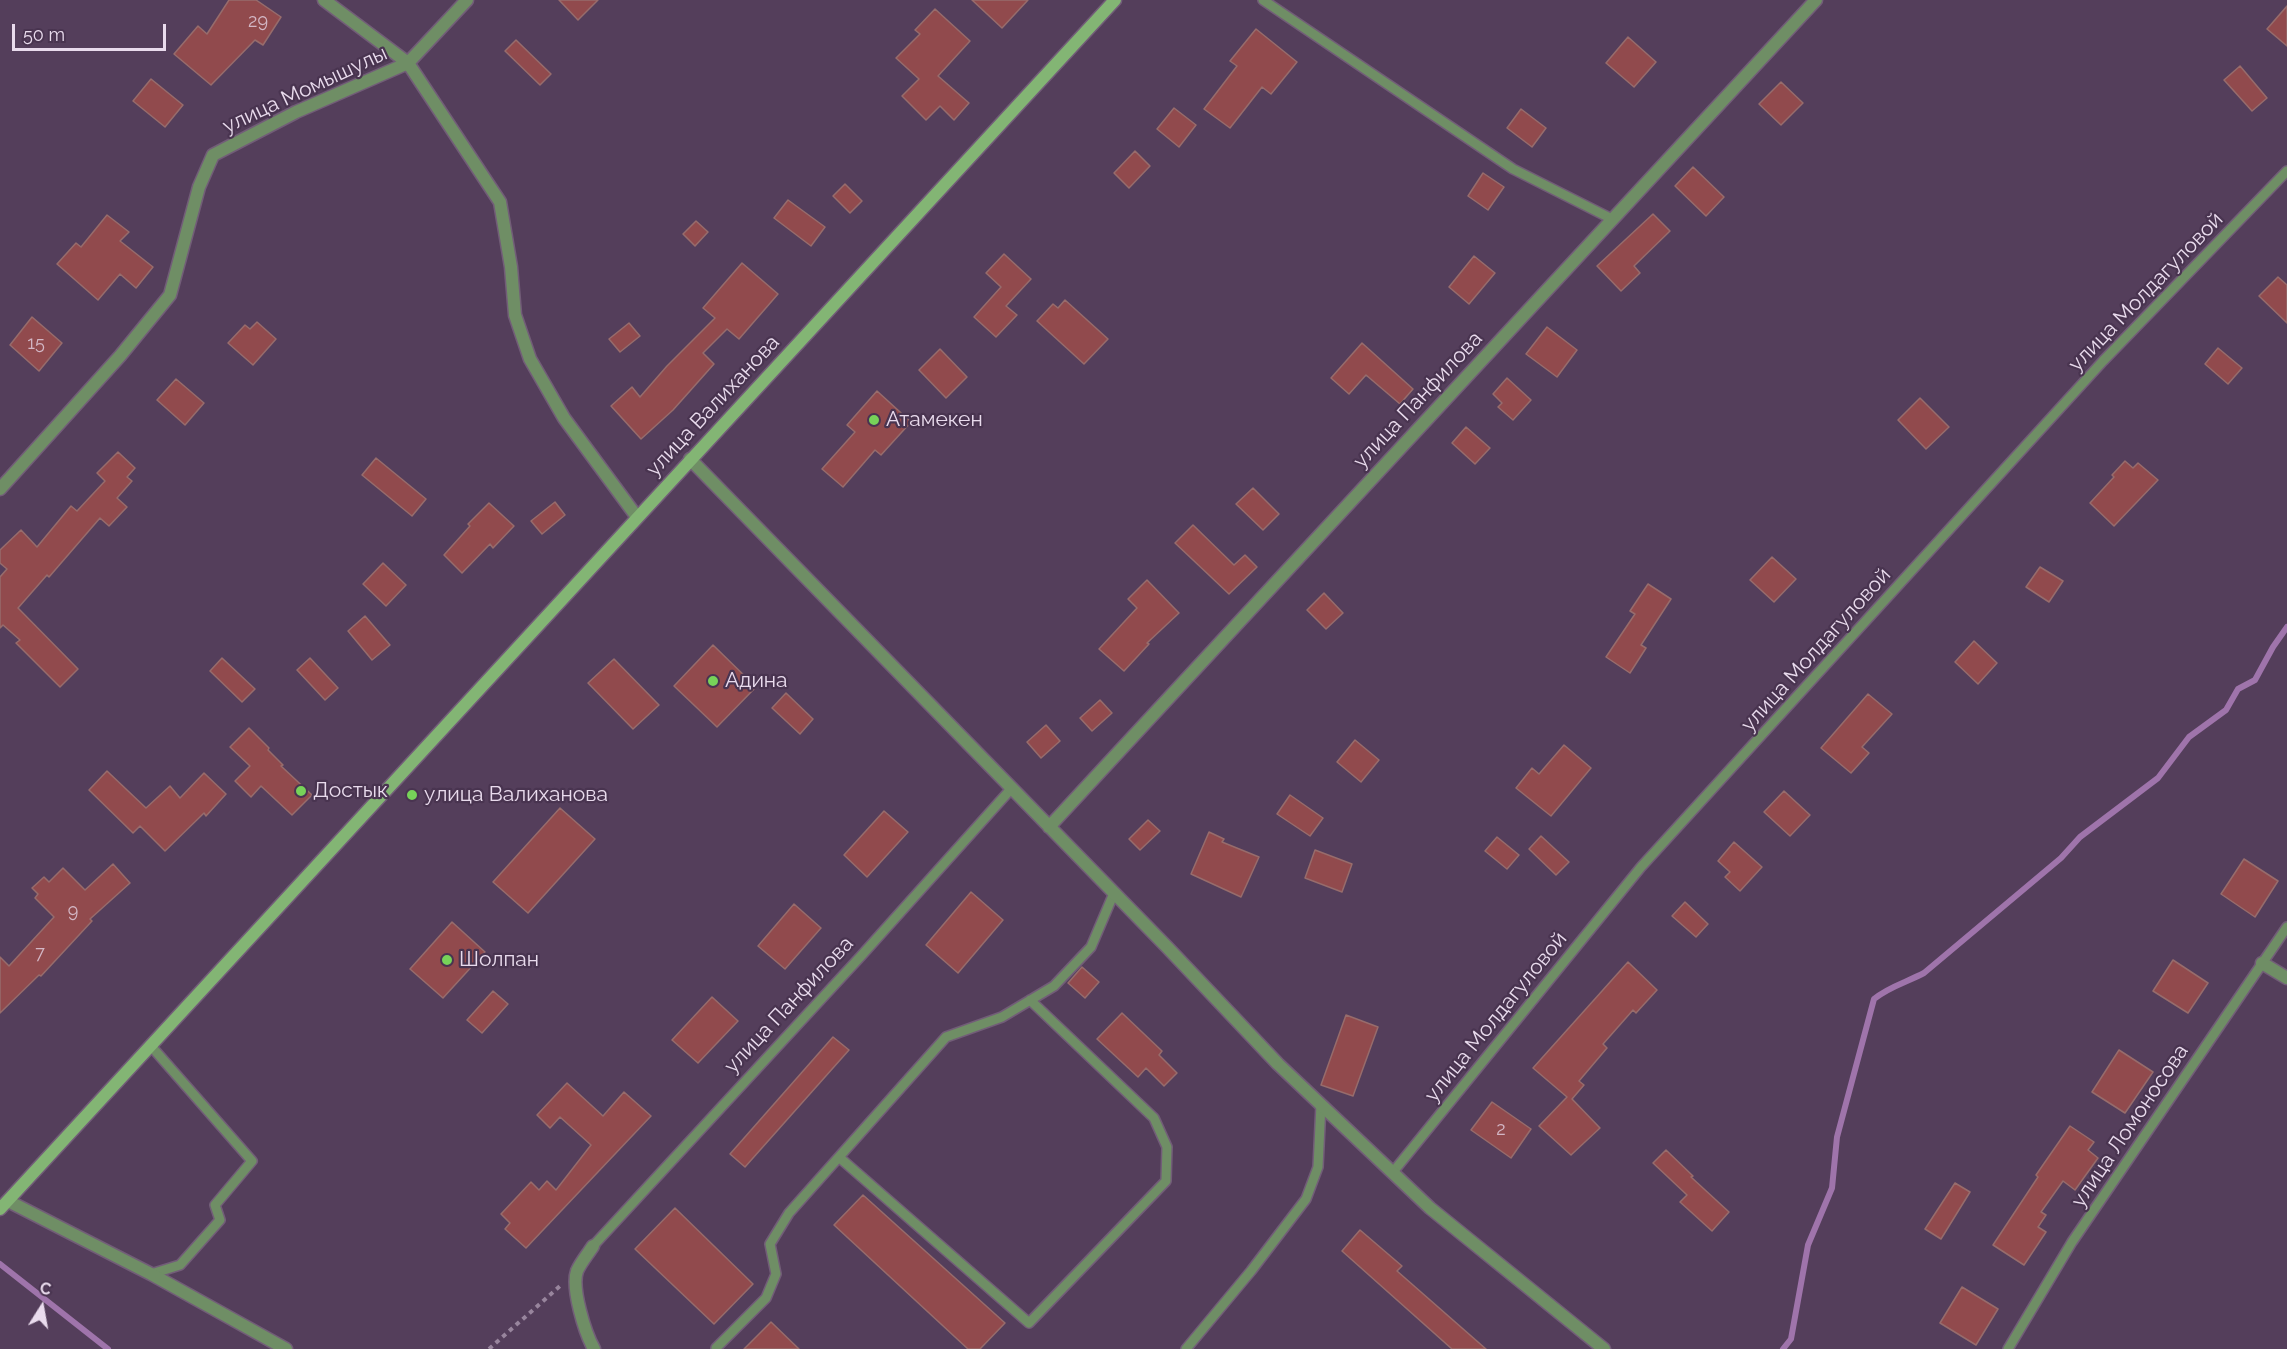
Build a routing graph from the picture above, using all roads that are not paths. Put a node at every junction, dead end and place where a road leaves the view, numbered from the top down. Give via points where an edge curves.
1 (324, 0) edge
2 (467, 0) edge
3 (1115, 0) edge
4 (1263, 0) edge
5 (1815, 0) edge
6 (408, 63) junction
7 (2287, 171) edge
8 (1612, 219) junction
9 (690, 459) junction
10 (0, 489) edge
11 (637, 517) junction
12 (1011, 789) junction
13 (1049, 827) junction
14 (1114, 893) junction
15 (2287, 927) edge
16 (2262, 963) junction
17 (2287, 978) edge
18 (1030, 1000) junction
19 (151, 1046) junction
20 (1321, 1104) junction
21 (840, 1158) junction
22 (1393, 1172) junction
23 (4, 1205) edge
24 (593, 1246) joint
25 (151, 1274) junction
26 (716, 1348) edge
27 (286, 1349) edge
28 (594, 1349) edge
29 (1186, 1349) edge
30 (1604, 1349) edge
31 (2008, 1349) edge

1 - 6 street
2 - 6 street, улица Момышулы
3 - 9 main road, улица Валиханова
4 - 8 lane via 1513,169
5 - 8 street, улица Панфилова
6 - 10 street, улица Момышулы via 296,112 213,155 199,188 170,295
6 - 11 street via 500,202 515,315 530,359 564,418
7 - 22 lane, улица Молдагуловой via 2103,361 1641,867
8 - 13 street, улица Панфилова
9 - 11 main road, улица Валиханова
9 - 12 street
11 - 19 main road, улица Валиханова
12 - 13 street
12 - 24 lane, улица Панфилова
13 - 14 street
14 - 18 lane via 1091,947 1054,986
14 - 20 street
15 - 16 lane, улица Ломоносова
16 - 17 street
16 - 31 lane, улица Ломоносова via 2072,1242
18 - 21 lane via 1002,1017 946,1037
18 - 21 lane via 1154,1118 1167,1147 1166,1181 1029,1323
19 - 23 main road, улица Валиханова
19 - 25 lane via 252,1161 215,1204 220,1220 204,1238 180,1264
20 - 22 street
20 - 29 lane via 1318,1167 1306,1198
21 - 26 lane via 789,1213 770,1244 776,1274 766,1298
22 - 30 street via 1430,1208
23 - 25 street
24 - 28 street via 577,1272 578,1302
25 - 27 street

